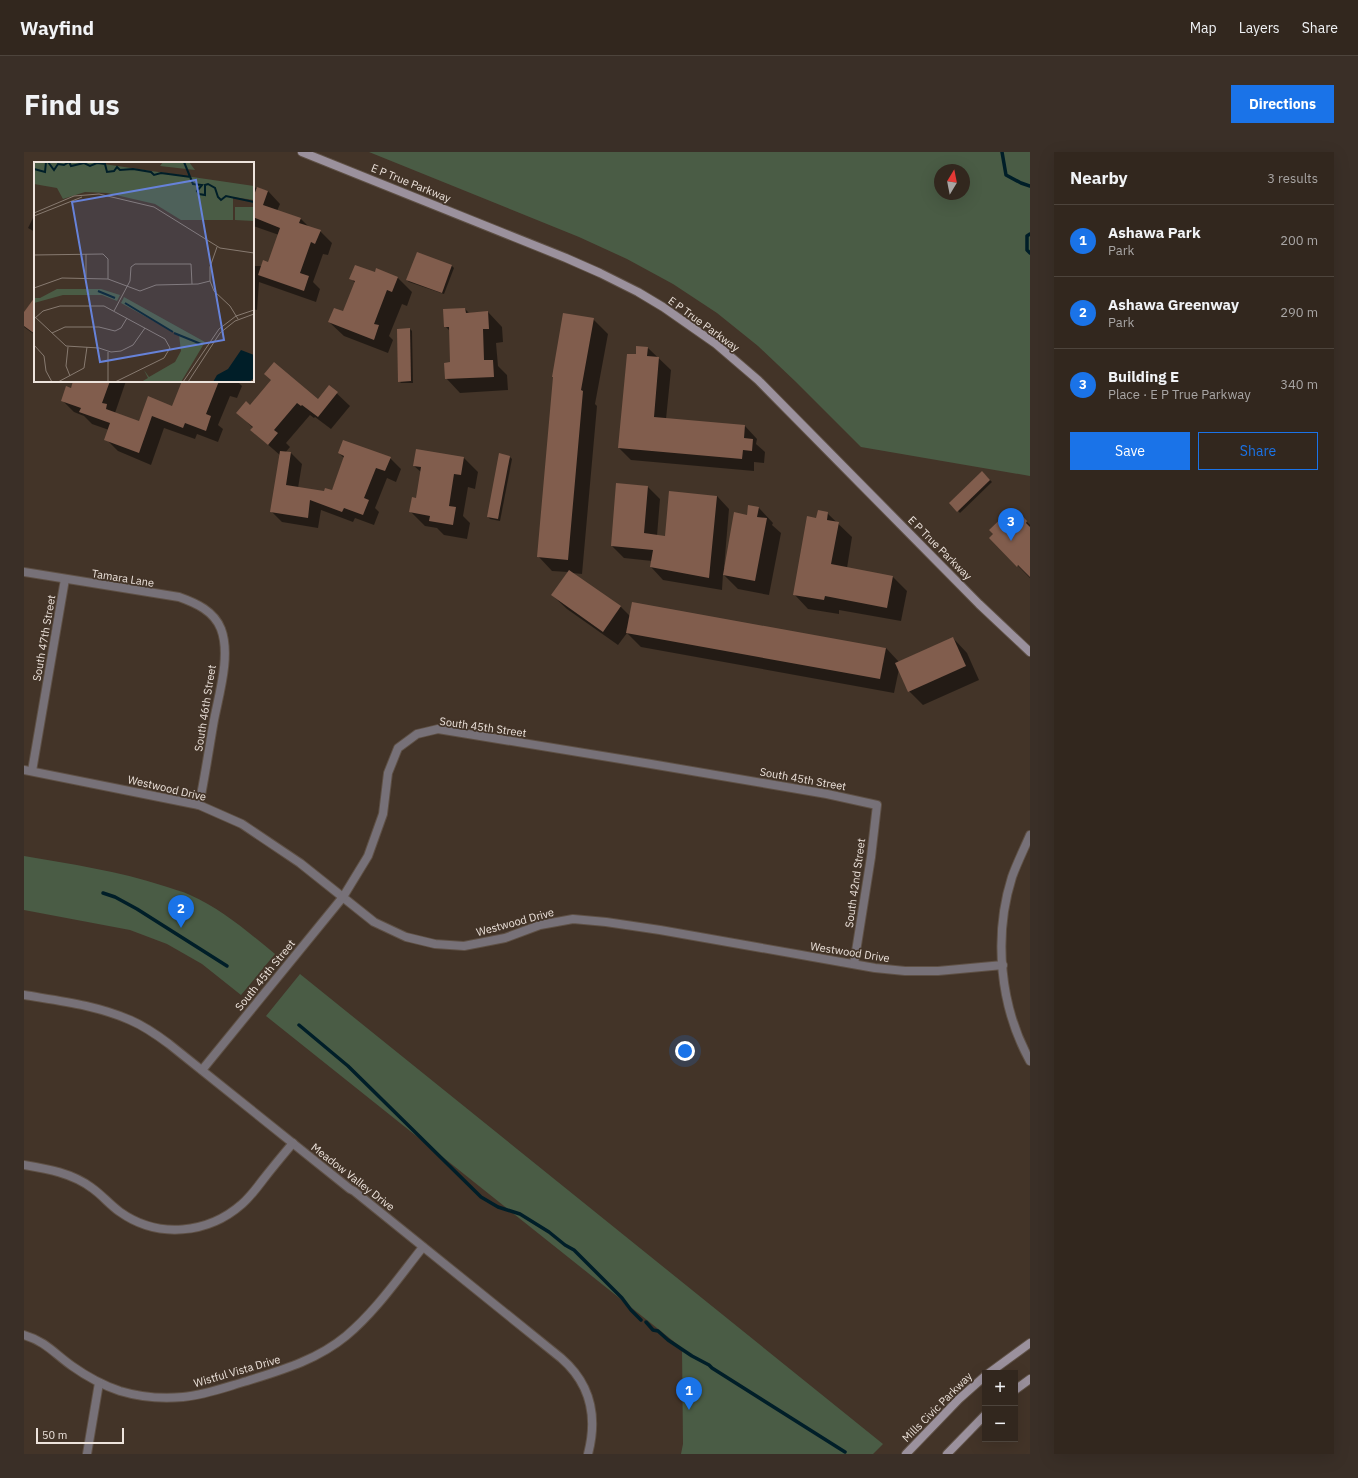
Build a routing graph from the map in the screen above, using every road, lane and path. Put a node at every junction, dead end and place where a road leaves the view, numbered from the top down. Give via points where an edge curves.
1 (302, 152) edge
2 (24, 572) edge
3 (65, 579) junction
4 (214, 617) joint
5 (1030, 652) edge
6 (28, 770) edge
7 (199, 805) junction
8 (877, 805) joint
9 (1030, 835) edge
10 (344, 896) junction
11 (854, 964) junction
12 (1003, 965) junction
13 (24, 995) edge
14 (1030, 1061) edge
15 (202, 1070) junction
16 (293, 1143) junction
17 (24, 1165) edge
18 (423, 1247) junction
19 (24, 1335) edge
20 (1030, 1343) edge
21 (993, 1370) edge
22 (982, 1379) edge
23 (1030, 1379) edge
24 (99, 1383) junction
25 (1018, 1388) edge
26 (982, 1418) edge
27 (87, 1454) edge
28 (588, 1454) edge
29 (906, 1454) edge
30 (947, 1454) edge

1 - 5 main road, E P True Parkway via 573,261 663,307 716,344 758,380 979,604
2 - 3 street, Tamara Lane
3 - 4 street, Tamara Lane via 179,597 196,603
3 - 6 street, South 47th Street
4 - 7 street, South 46th Street via 221,629 225,651
6 - 7 street, Westwood Drive
7 - 10 street, Westwood Drive via 242,824
8 - 10 street, South 45th Street via 827,794 438,729 417,734 398,748 388,773 383,814 368,856
8 - 11 street, South 42nd Street
9 - 12 street via 1012,878 1007,900 1001,934
10 - 11 street, Westwood Drive via 374,922 406,937 435,944 464,946 505,938 540,925 573,919 660,930
10 - 15 street, South 45th Street
11 - 12 street, Westwood Drive via 905,972
12 - 14 street via 1015,1029
13 - 15 street, Meadow Valley Drive via 108,1011 131,1020 152,1031
15 - 16 street, Meadow Valley Drive
16 - 17 street via 232,1213 218,1221 184,1230 166,1230 134,1221 78,1179 59,1172
16 - 18 street, Meadow Valley Drive
18 - 24 street, Wistful Vista Drive via 360,1324 345,1337 306,1361 210,1392 182,1397 159,1398 140,1395
18 - 28 street, Meadow Valley Drive via 561,1358 578,1376 591,1406 593,1423
19 - 24 street, Wistful Vista Drive via 45,1343 70,1365
20 - 21 main road, Mills Civic Parkway
22 - 29 main road, Mills Civic Parkway
23 - 25 main road
24 - 27 street
26 - 30 main road

